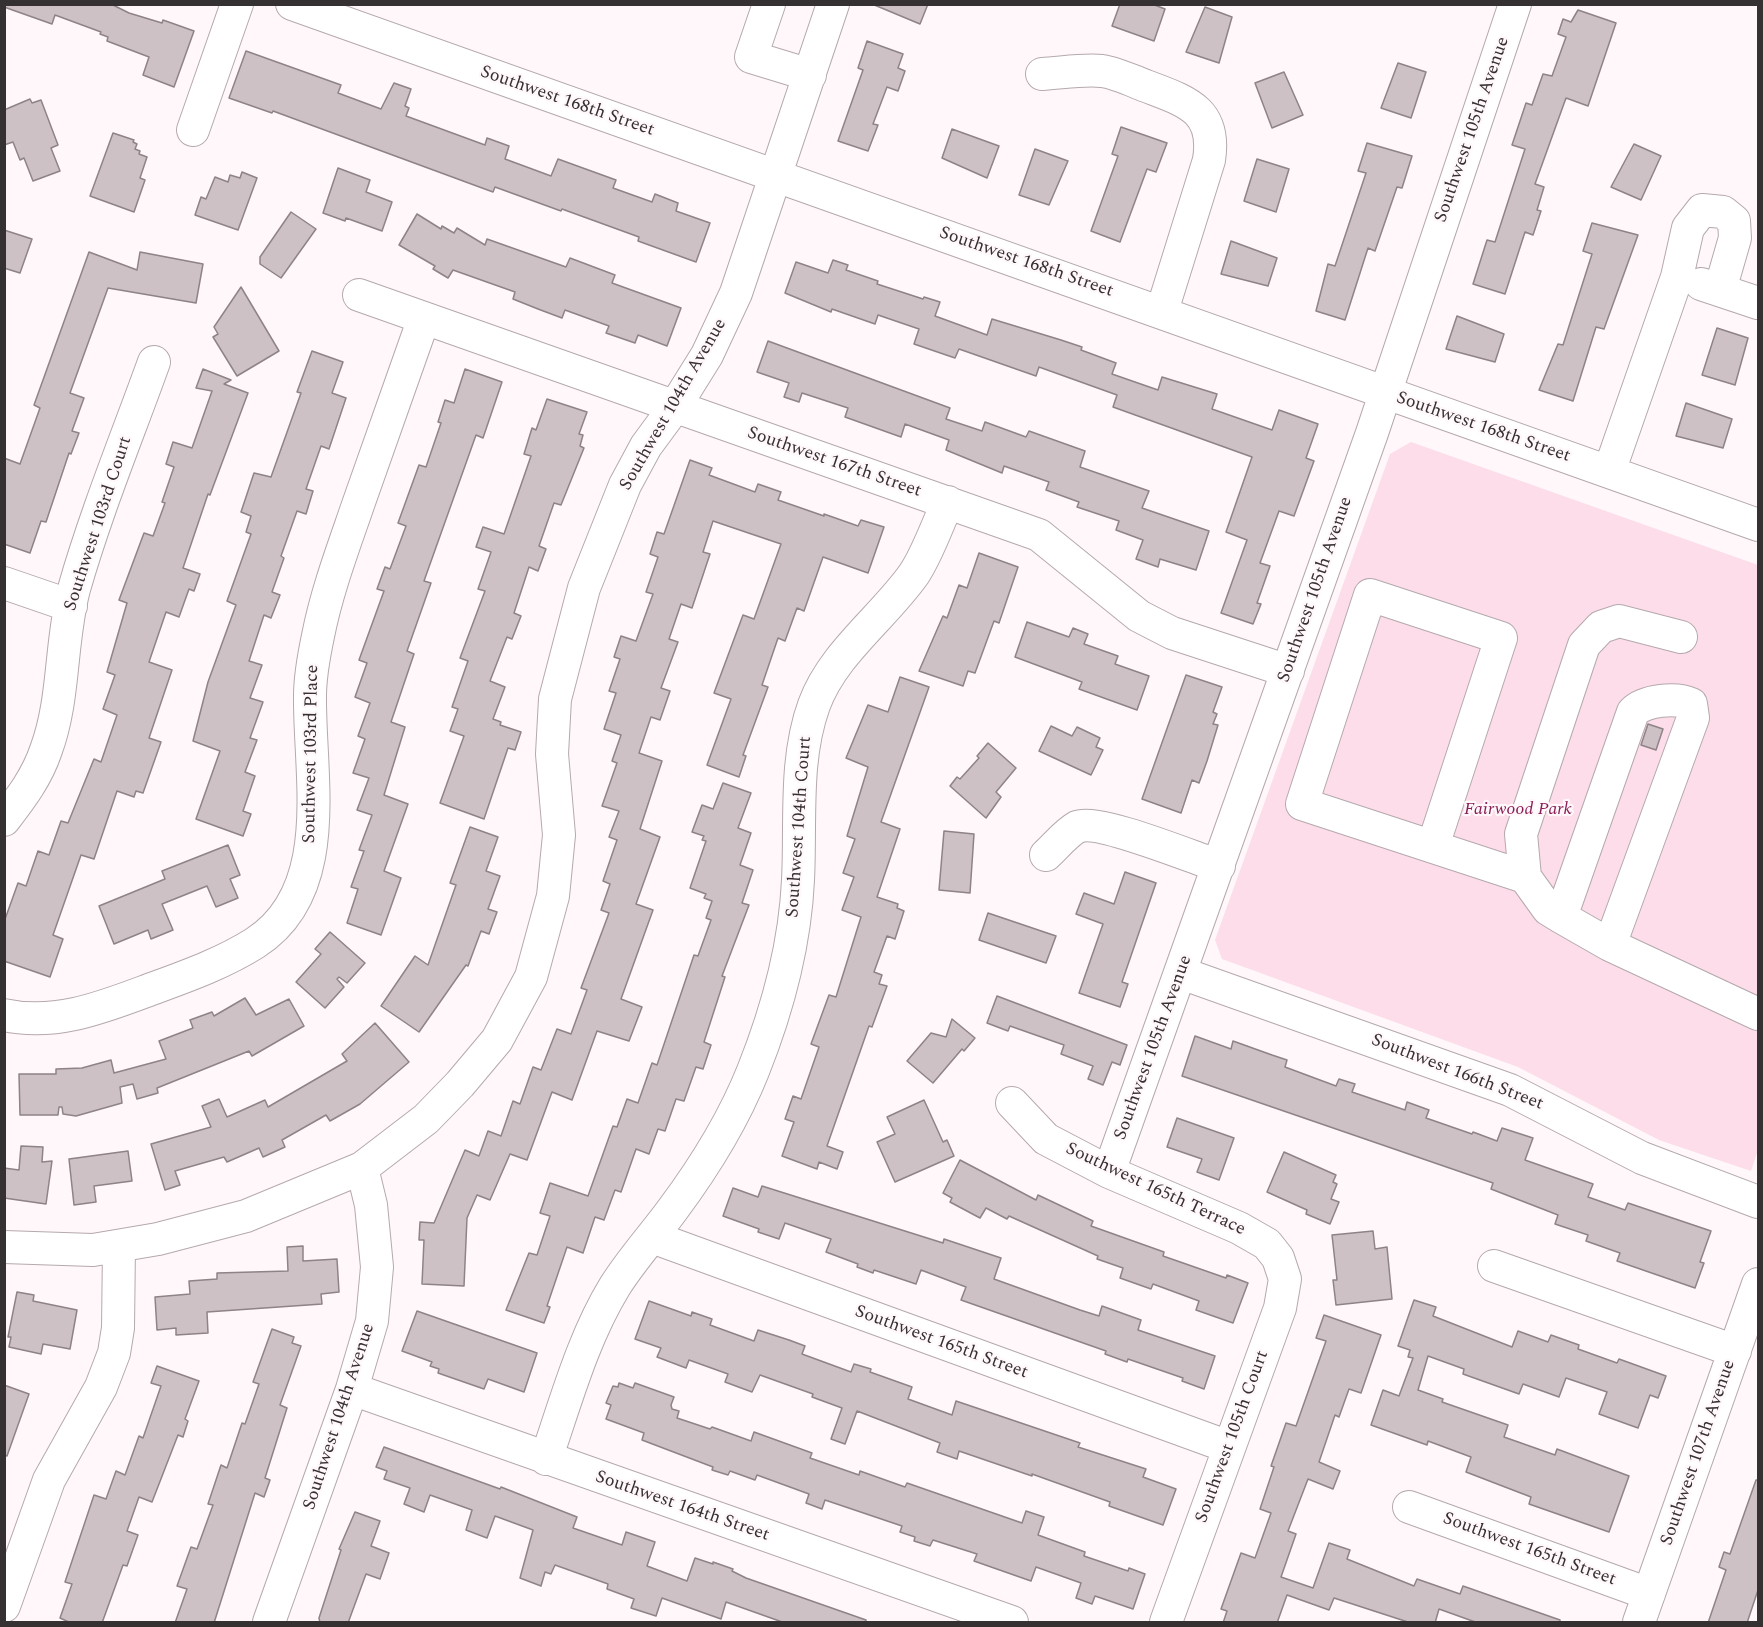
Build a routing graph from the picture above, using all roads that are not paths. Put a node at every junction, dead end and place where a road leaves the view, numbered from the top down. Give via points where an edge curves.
1 (237, 4) edge
2 (292, 4) edge
3 (769, 4) edge
4 (833, 4) edge
5 (1515, 4) edge
6 (1042, 74) dead end
7 (810, 75) junction
8 (193, 130) dead end
9 (775, 175) junction
10 (1677, 276) junction
11 (1719, 290) junction
12 (359, 296) dead end
13 (1758, 303) edge
14 (1162, 311) junction
15 (424, 318) junction
16 (154, 362) dead end
17 (1385, 393) junction
18 (674, 408) junction
19 (1609, 472) junction
20 (948, 502) junction
21 (1758, 525) edge
22 (4, 583) edge
23 (70, 606) junction
24 (1681, 637) dead end
25 (1288, 672) junction
26 (4, 820) edge
27 (1433, 846) junction
28 (1046, 855) dead end
29 (1219, 866) junction
30 (1525, 876) junction
31 (1561, 917) junction
32 (1610, 945) junction
33 (1181, 973) junction
34 (1758, 1014) edge
35 (4, 1015) edge
36 (1012, 1103) dead end
37 (362, 1168) junction
38 (1109, 1172) junction
39 (1758, 1202) edge
40 (652, 1237) junction
41 (119, 1246) junction
42 (4, 1247) edge
43 (1273, 1251) joint
44 (1494, 1266) dead end
45 (1758, 1284) edge
46 (1745, 1341) edge
47 (352, 1389) junction
48 (1229, 1448) junction
49 (546, 1459) junction
50 (1409, 1507) dead end
51 (1649, 1594) junction
52 (4, 1606) edge
53 (269, 1623) edge
54 (1012, 1623) edge
55 (1166, 1623) edge
56 (1639, 1623) edge

1 - 8 street
2 - 9 street, Southwest 168th Street
3 - 7 street via 751,57
4 - 7 street, Southwest 104th Avenue
5 - 17 street, Southwest 105th Avenue
6 - 14 street via 1102,71 1139,83 1194,108 1211,135 1209,160
7 - 9 street, Southwest 104th Avenue
9 - 14 street, Southwest 168th Street
9 - 18 street, Southwest 104th Avenue via 736,293
10 - 11 street
10 - 11 street via 1688,228 1696,214 1707,209 1723,212 1734,221 1735,238
10 - 19 street
11 - 13 street
12 - 15 street, Southwest 167th Street
14 - 17 street, Southwest 168th Street
15 - 18 street, Southwest 167th Street
15 - 35 street, Southwest 103rd Place via 331,583 318,635 310,693 312,834 299,889 278,923 255,943 196,972 67,1016 36,1020
16 - 23 street, Southwest 103rd Court
17 - 19 street, Southwest 168th Street
17 - 25 street, Southwest 105th Avenue
18 - 20 street, Southwest 167th Street
18 - 37 street, Southwest 104th Avenue via 625,484 584,588 561,669 552,728 557,873 549,920 531,977 497,1040 460,1084 426,1119
19 - 21 street, Southwest 168th Street
20 - 25 street, Southwest 167th Street via 1040,535 1126,607 1162,628
20 - 40 street, Southwest 104th Court via 915,573 840,661 814,705 802,757 794,917 770,1023 746,1087 719,1141
22 - 23 street
23 - 26 street, Southwest 103rd Court via 54,721 46,749 29,786
24 - 30 street via 1619,621 1601,627 1584,645 1521,834
25 - 29 street, Southwest 105th Avenue
27 - 27 street via 1302,804 1370,595 1501,638
27 - 30 street
28 - 29 street via 1078,827 1088,826 1113,830
29 - 33 street, Southwest 105th Avenue
30 - 31 street via 1548,909
31 - 32 street
31 - 32 street via 1633,712 1639,705 1681,699 1691,704 1693,718
32 - 34 street
33 - 38 street, Southwest 105th Avenue
33 - 39 street, Southwest 166th Street via 1510,1090 1642,1158
36 - 38 street, Southwest 165th Terrace via 1046,1139
37 - 41 street via 246,1216
37 - 47 street, Southwest 104th Avenue via 371,1205 378,1283 372,1321
38 - 43 street, Southwest 165th Terrace via 1250,1233
40 - 48 street, Southwest 165th Street
40 - 49 street, Southwest 104th Court via 625,1271 603,1309
41 - 42 street via 59,1250
41 - 52 street via 114,1353 101,1387 49,1480
43 - 48 street, Southwest 105th Court via 1282,1268 1284,1292
44 - 46 street
45 - 46 street, Southwest 107th Avenue
46 - 51 street, Southwest 107th Avenue
47 - 49 street, Southwest 164th Street
47 - 53 street, Southwest 104th Avenue
48 - 55 street, Southwest 105th Court
49 - 54 street, Southwest 164th Street
50 - 51 street, Southwest 165th Street
51 - 56 street, Southwest 107th Avenue

